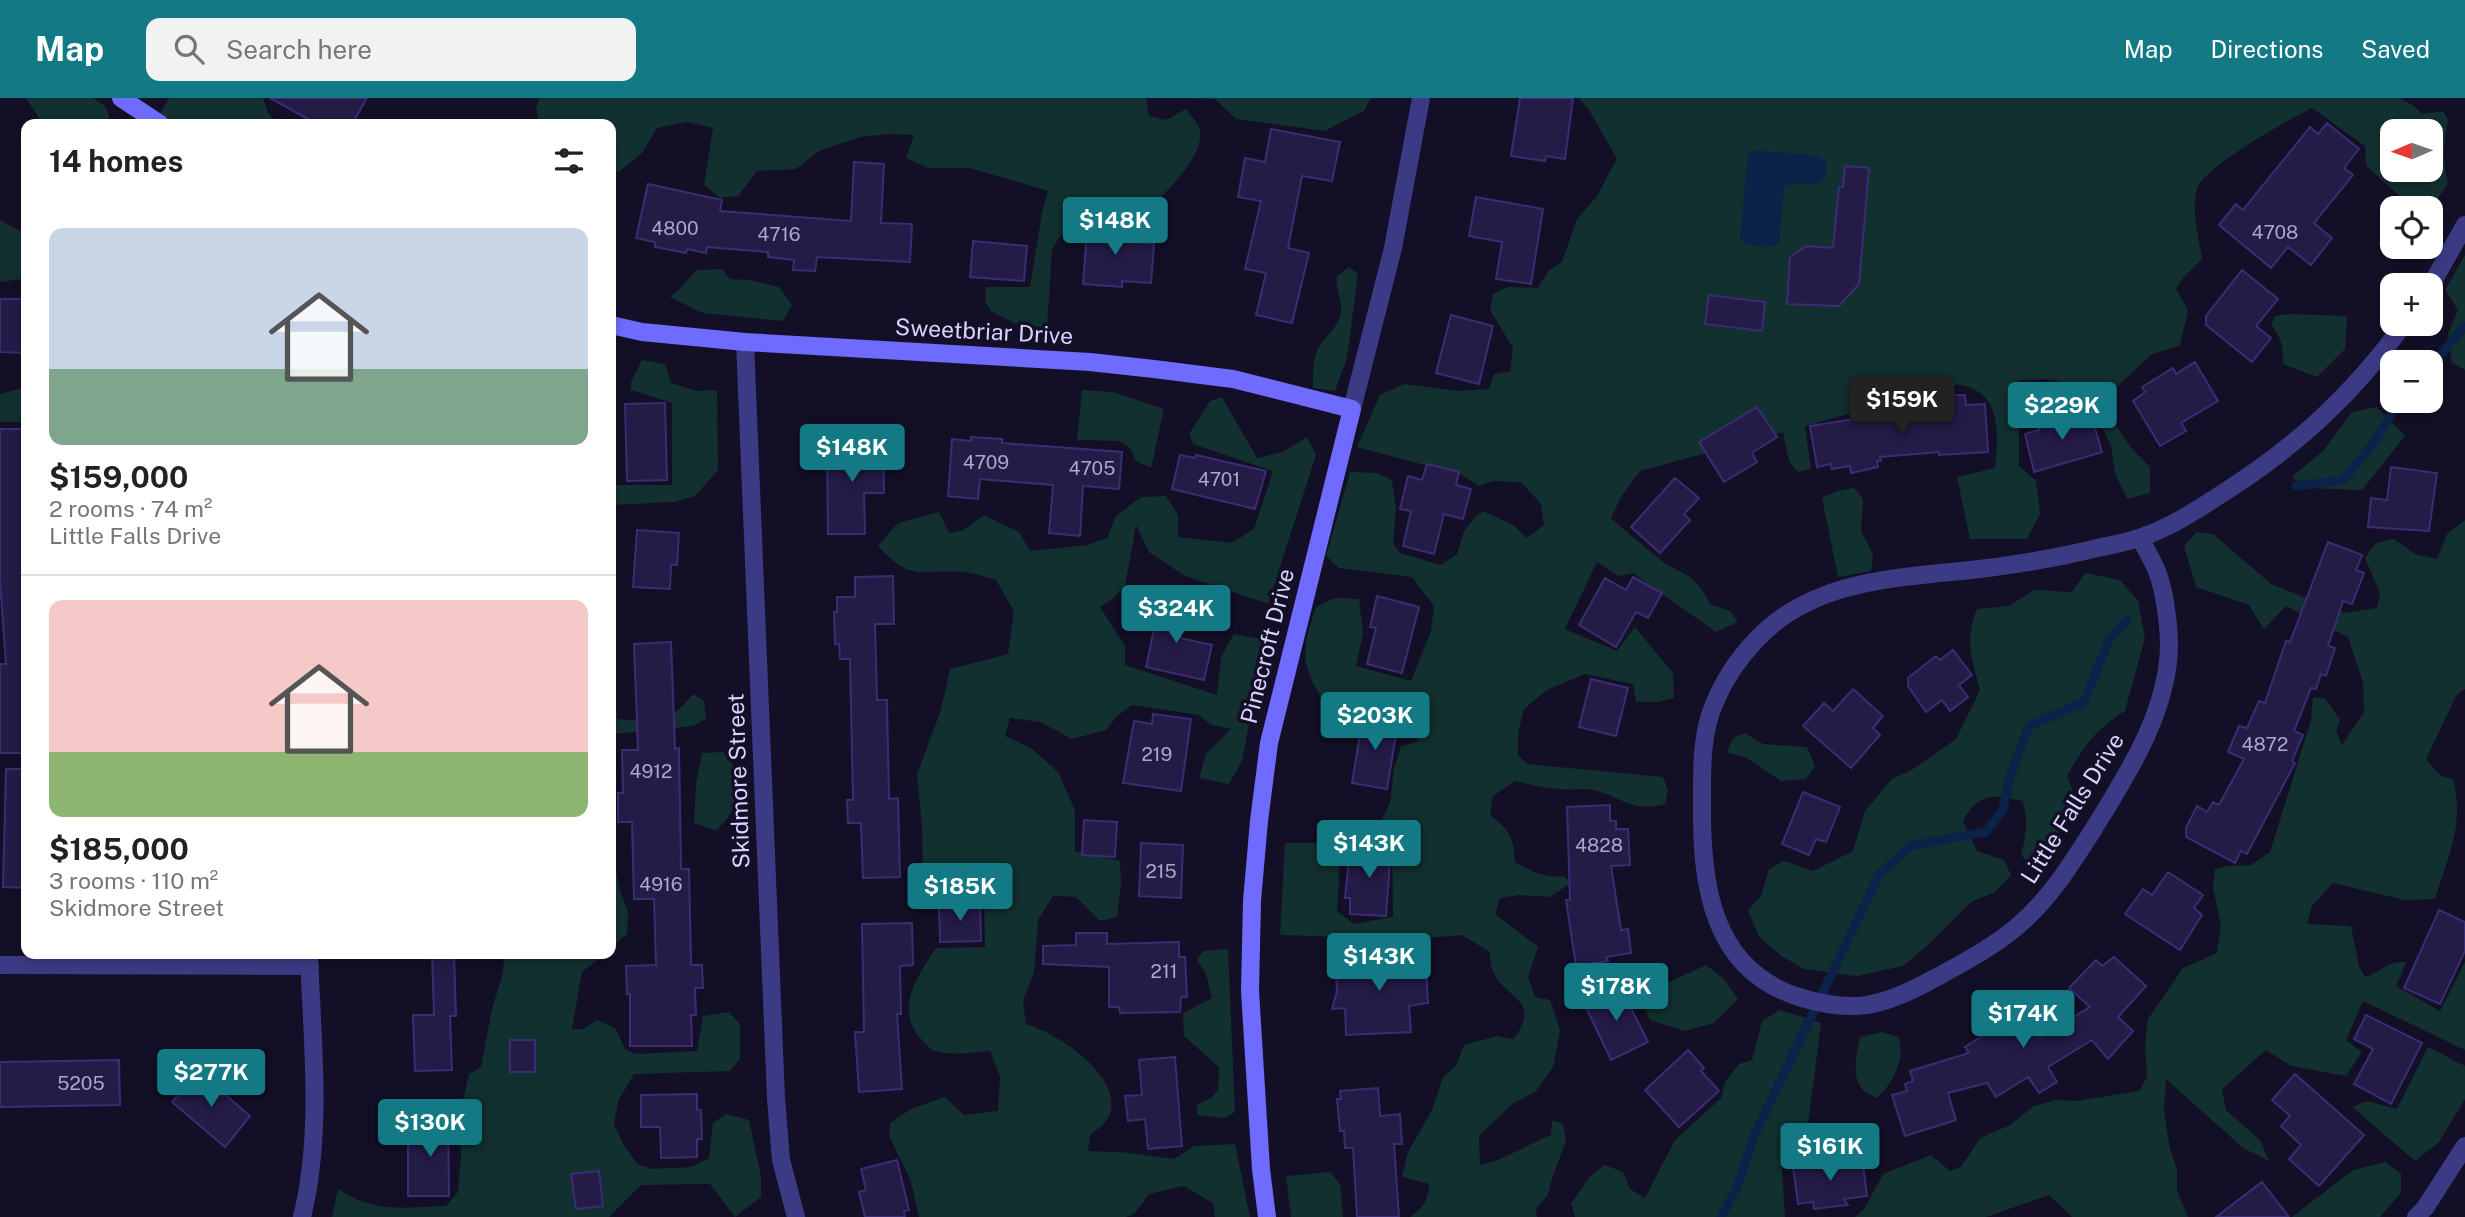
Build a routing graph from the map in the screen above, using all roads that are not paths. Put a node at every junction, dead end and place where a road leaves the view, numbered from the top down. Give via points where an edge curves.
1 (121, 98) edge
2 (1421, 98) edge
3 (152, 119) edge
4 (2465, 225) edge
5 (2438, 273) edge
6 (616, 326) edge
7 (2394, 336) edge
8 (745, 342) junction
9 (1352, 409) junction
10 (2140, 538) junction
11 (309, 960) edge
12 (0, 965) edge
13 (2465, 1146) edge
14 (302, 1217) edge
15 (796, 1217) edge
16 (1267, 1217) edge
17 (2416, 1217) edge

1 - 3 street
2 - 9 street, Pinecroft Drive via 1393,248
4 - 5 street
6 - 8 street, Sweetbriar Drive
7 - 10 street, Little Falls Drive via 2348,393 2302,438 2183,519
8 - 9 street, Sweetbriar Drive via 1116,364 1233,379
8 - 15 street, Skidmore Street via 776,1098 781,1160
9 - 16 street, Pinecroft Drive via 1269,743 1259,821 1250,991
10 - 10 street, Little Falls Drive via 2035,562 1914,576 1830,592 1785,614 1755,640 1713,704 1702,752 1702,810 1703,867 1714,913 1732,949 1757,977 1829,1006 1889,1002 2017,928 2048,898 2112,799 2160,704 2169,659 2166,612 2158,573
11 - 12 street
11 - 14 street via 314,1129
13 - 17 street

